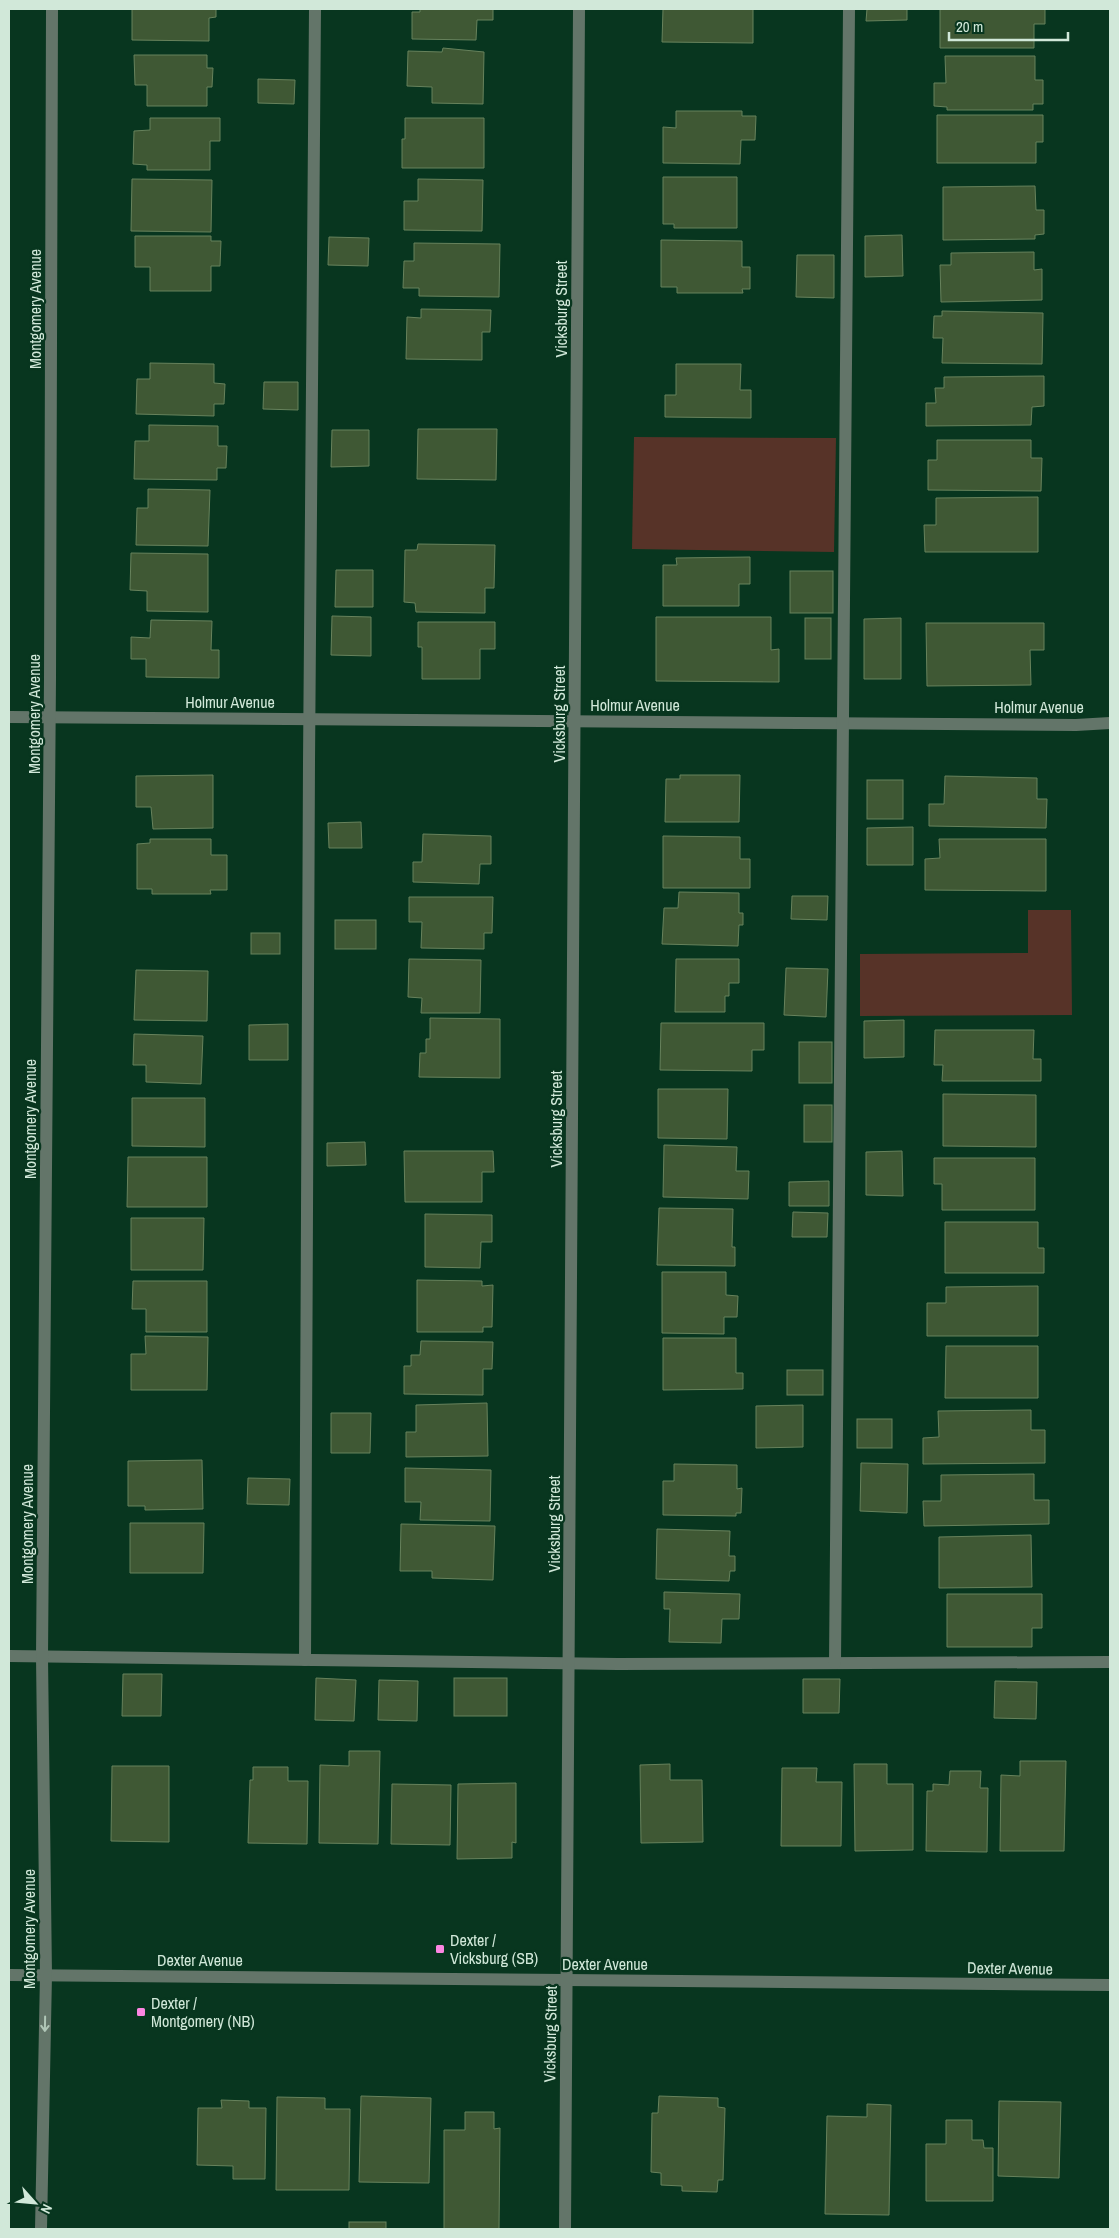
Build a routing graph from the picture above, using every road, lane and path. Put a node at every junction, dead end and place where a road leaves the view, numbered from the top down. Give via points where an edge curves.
1 (52, 9) edge
2 (315, 9) edge
3 (579, 9) edge
4 (849, 9) edge
5 (9, 717) edge
6 (50, 717) junction
7 (309, 719) junction
8 (576, 721) junction
9 (843, 722) junction
10 (1110, 724) edge
11 (9, 1656) edge
12 (42, 1657) junction
13 (305, 1660) junction
14 (1110, 1662) edge
15 (569, 1663) junction
16 (835, 1663) junction
17 (9, 1975) edge
18 (46, 1975) junction
19 (567, 1980) junction
20 (1110, 1985) edge
21 (41, 2229) edge
22 (565, 2229) edge

1 - 6 street, Montgomery Avenue
2 - 7 street
3 - 8 street, Vicksburg Street
4 - 9 street
5 - 6 street, Holmur Avenue
6 - 7 street, Holmur Avenue
6 - 12 street, Montgomery Avenue
7 - 8 street, Holmur Avenue
7 - 13 street
8 - 9 street, Holmur Avenue
8 - 15 street, Vicksburg Street
9 - 10 street, Holmur Avenue
9 - 16 street
11 - 12 street
12 - 13 street
12 - 18 street, Montgomery Avenue
13 - 15 street
14 - 16 street
15 - 16 street
15 - 19 street, Vicksburg Street
17 - 18 street, Dexter Avenue
18 - 19 street, Dexter Avenue
18 -> 21 street, Montgomery Avenue
19 - 20 street, Dexter Avenue
19 - 22 street, Vicksburg Street

